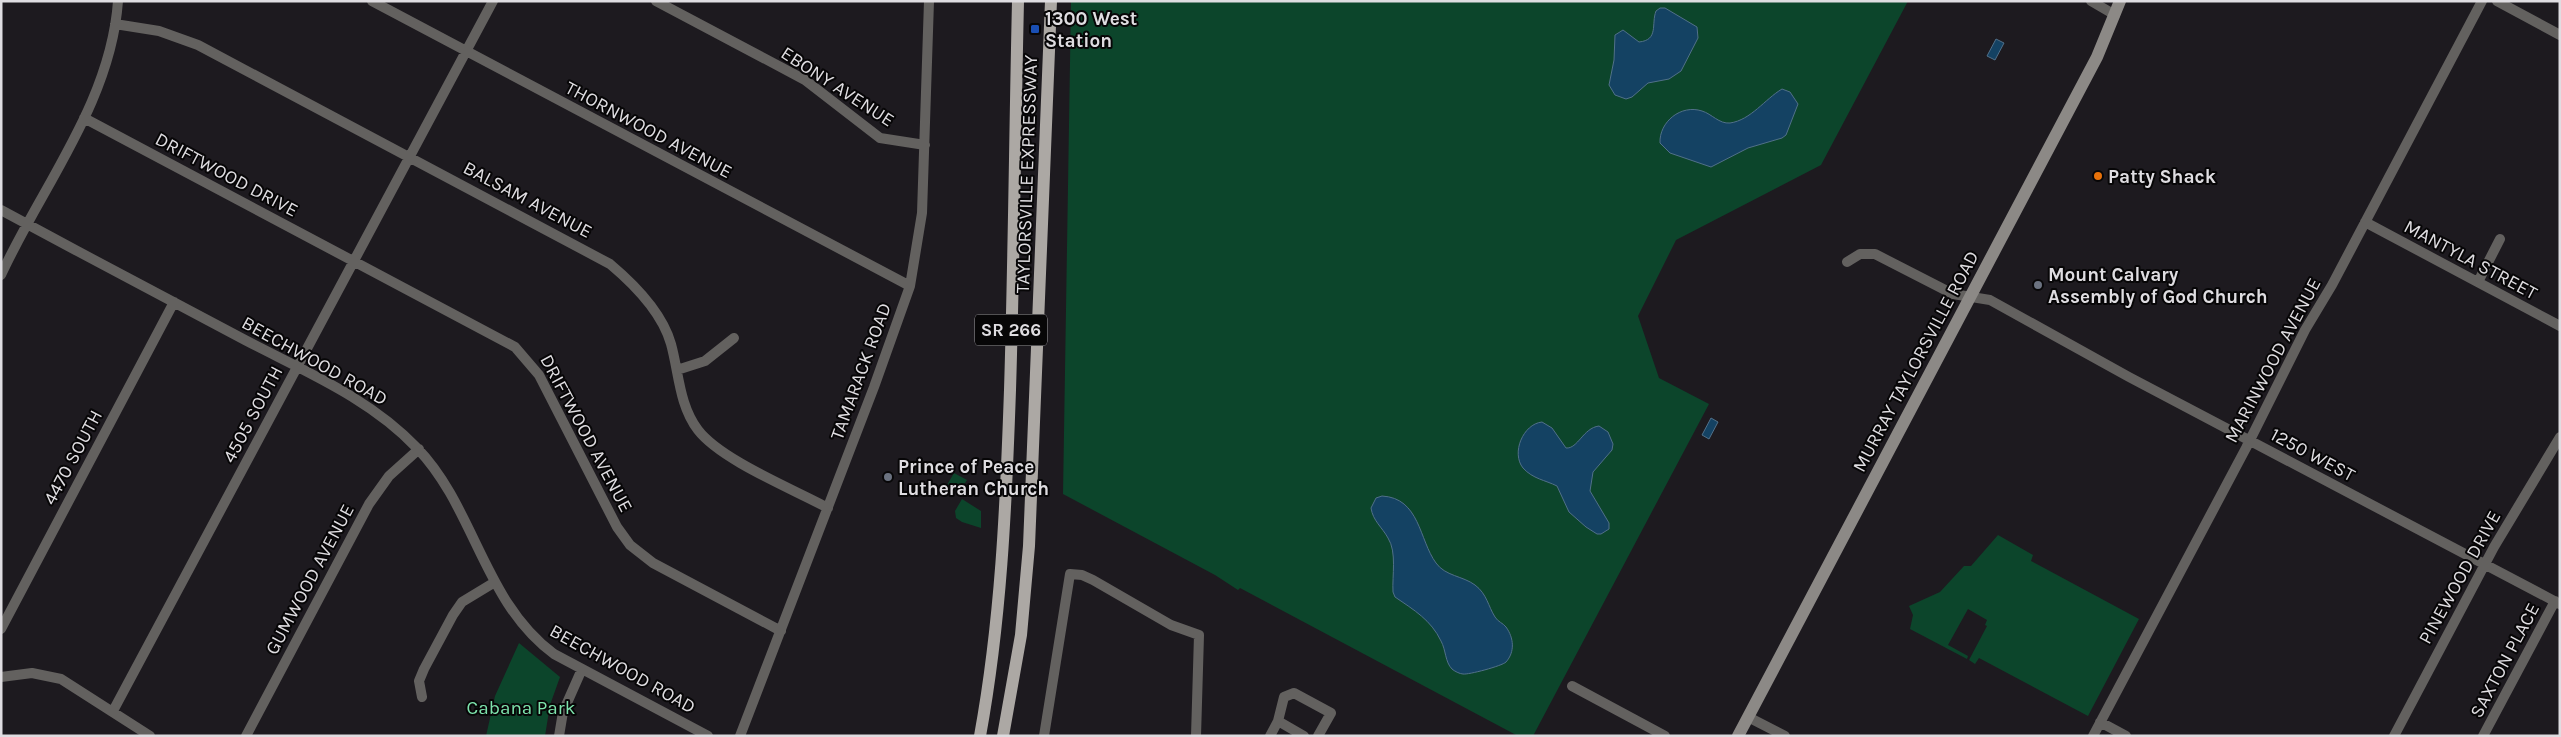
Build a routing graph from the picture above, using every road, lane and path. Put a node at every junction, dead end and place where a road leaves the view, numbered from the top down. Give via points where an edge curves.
1 (118, 1) edge
2 (372, 1) edge
3 (493, 1) edge
4 (656, 1) edge
5 (930, 1) edge
6 (1018, 1) edge
7 (1051, 1) edge
8 (2091, 1) edge
9 (2120, 1) edge
10 (2482, 1) edge
11 (2497, 1) edge
12 (2115, 15) junction
13 (116, 24) junction
14 (2558, 32) edge
15 (466, 52) junction
16 (84, 118) junction
17 (925, 145) junction
18 (410, 157) junction
19 (1, 210) edge
20 (2365, 222) junction
21 (27, 224) junction
22 (2500, 239) dead end
23 (354, 261) junction
24 (1847, 262) dead end
25 (1, 275) edge
26 (2478, 282) junction
27 (910, 286) junction
28 (1970, 297) junction
29 (174, 302) junction
30 (2560, 326) edge
31 (734, 338) dead end
32 (296, 367) junction
33 (677, 370) junction
34 (2560, 437) edge
35 (2249, 440) junction
36 (419, 449) junction
37 (828, 508) junction
38 (2485, 564) junction
39 (495, 582) junction
40 (2558, 602) edge
41 (1, 629) edge
42 (781, 631) junction
43 (582, 669) junction
44 (1, 677) edge
45 (1572, 686) dead end
46 (422, 696) dead end
47 (113, 711) junction
48 (1748, 716) junction
49 (1278, 721) junction
50 (2100, 722) junction
51 (150, 736) edge
52 (246, 736) edge
53 (560, 736) edge
54 (708, 736) edge
55 (740, 736) edge
56 (980, 736) edge
57 (1003, 736) edge
58 (1044, 736) edge
59 (1196, 736) edge
60 (1270, 736) edge
61 (1304, 736) edge
62 (1318, 736) edge
63 (1665, 736) edge
64 (1738, 736) edge
65 (1785, 736) edge
66 (2093, 736) edge
67 (2126, 736) edge
68 (2394, 736) edge
69 (2483, 736) edge

1 - 13 street
2 - 15 street, THORNWOOD AVENUE
3 - 15 street, 4505 SOUTH
4 - 17 street, EBONY AVENUE via 805,80 880,138
5 - 17 street, TAMARACK ROAD
6 - 56 main road, TAYLORSVILLE EXPRESSWAY / SR 266 via 1016,195 1005,537 999,615
7 - 57 main road, TAYLORSVILLE EXPRESSWAY / SR 266 via 1029,546 1019,644
8 - 12 street
9 - 12 street, MURRAY TAYLORSVILLE ROAD
10 - 20 street, MARINWOOD AVENUE
11 - 14 street
12 - 28 street, MURRAY TAYLORSVILLE ROAD via 2097,57
13 - 16 street via 104,72
13 - 18 street, BALSAM AVENUE via 159,31 198,45
15 - 18 street, 4505 SOUTH
15 - 27 street, THORNWOOD AVENUE
16 - 21 street
16 - 23 street, DRIFTWOOD DRIVE
17 - 27 street, TAMARACK ROAD via 922,213
18 - 23 street, 4505 SOUTH
18 - 33 street, BALSAM AVENUE via 610,264 628,279 655,313 670,341
19 - 21 street, BEECHWOOD ROAD
20 - 26 street, MANTYLA STREET
20 - 35 street, MARINWOOD AVENUE
21 - 25 street
21 - 29 street, BEECHWOOD ROAD
22 - 26 street
23 - 32 street, 4505 SOUTH
23 - 42 street, DRIFTWOOD AVENUE via 501,339 523,354 540,375 617,527 630,545 653,563
24 - 28 street, 1250 WEST via 1860,254 1875,254 1953,294
26 - 30 street, MANTYLA STREET
27 - 37 street, TAMARACK ROAD
28 - 35 street, 1250 WEST via 1990,300
28 - 48 street, MURRAY TAYLORSVILLE ROAD
29 - 32 street, BEECHWOOD ROAD
29 - 41 street, 4470 SOUTH
31 - 33 street via 705,361
32 - 36 street, BEECHWOOD ROAD via 363,403
32 - 47 street, 4505 SOUTH
33 - 37 street, BALSAM AVENUE via 685,408 697,429 713,445
34 - 38 street, PINEWOOD DRIVE
35 - 38 street, 1250 WEST
35 - 50 street, MARINWOOD AVENUE
36 - 39 street, BEECHWOOD ROAD via 442,480
36 - 52 street, GUMWOOD AVENUE via 388,476 369,504
37 - 42 street, TAMARACK ROAD
38 - 40 street, 1250 WEST
38 - 68 street, PINEWOOD DRIVE
39 - 43 street, BEECHWOOD ROAD via 511,612 532,636 554,654
39 - 46 street via 466,599 453,614 424,669 420,681
40 - 69 street, SAXTON PLACE
42 - 55 street, TAMARACK ROAD
43 - 53 street via 562,712
43 - 54 street, BEECHWOOD ROAD
44 - 47 street via 32,672 49,675 71,684
45 - 63 street
47 - 51 street
48 - 64 street, MURRAY TAYLORSVILLE ROAD
48 - 65 street
49 - 60 street
49 - 61 street
49 - 62 street via 1284,697 1294,693 1331,713
50 - 66 street, MARINWOOD AVENUE
50 - 67 street
58 - 59 street via 1070,574 1093,580 1171,625 1199,635

